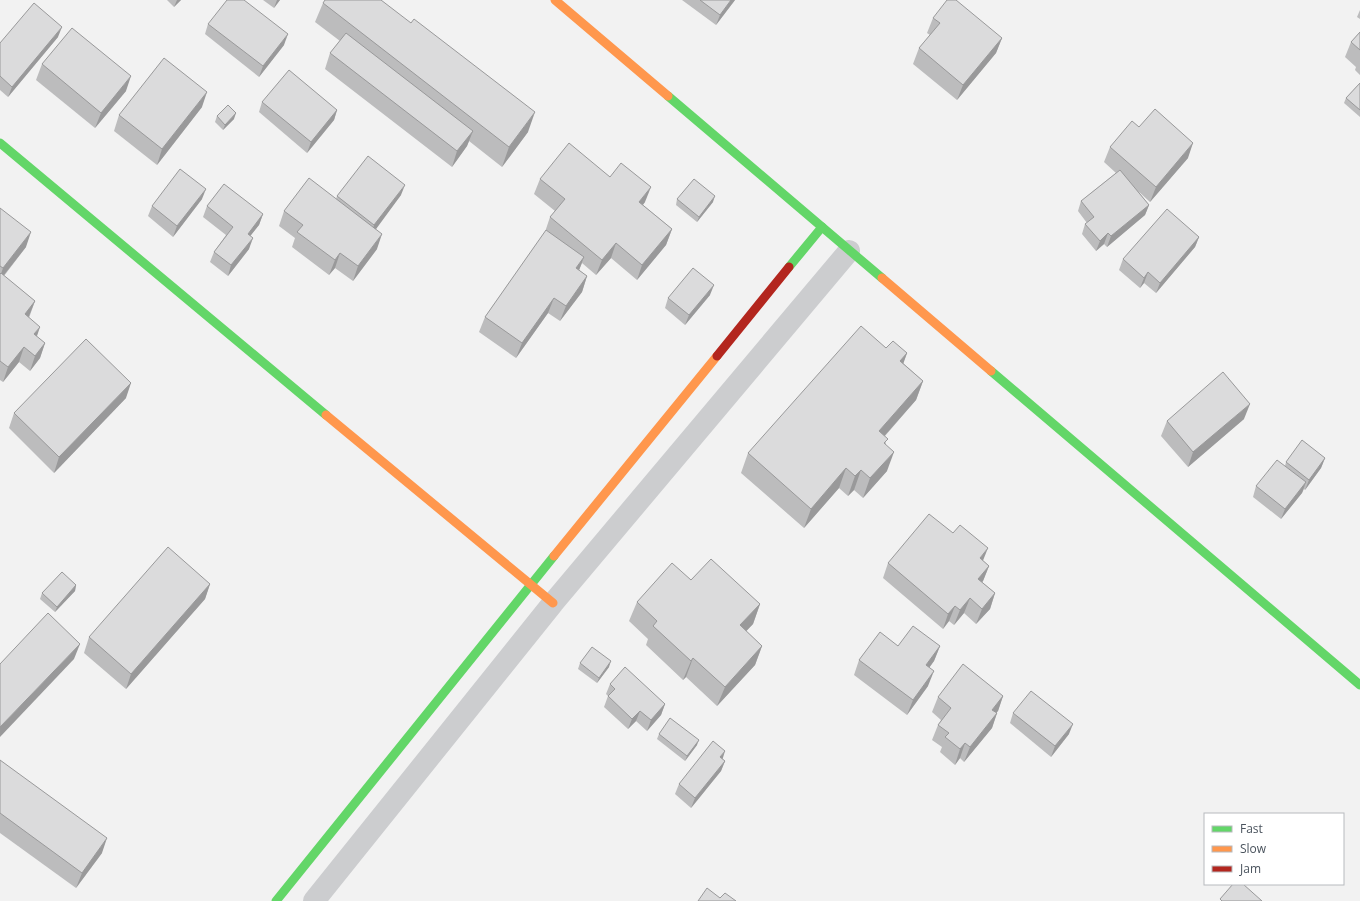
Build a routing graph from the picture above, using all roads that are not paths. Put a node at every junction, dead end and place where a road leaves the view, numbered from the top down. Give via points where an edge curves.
1 (555, 0) edge
2 (0, 143) edge
3 (822, 227) junction
4 (850, 251) junction
5 (530, 585) junction
6 (553, 602) junction
7 (1360, 685) edge
8 (276, 901) edge
9 (314, 901) edge

1 - 3 street
2 - 5 street
3 - 4 street
3 - 5 street
4 - 6 street
4 - 7 street
5 - 6 street
5 - 8 street
6 - 9 street

